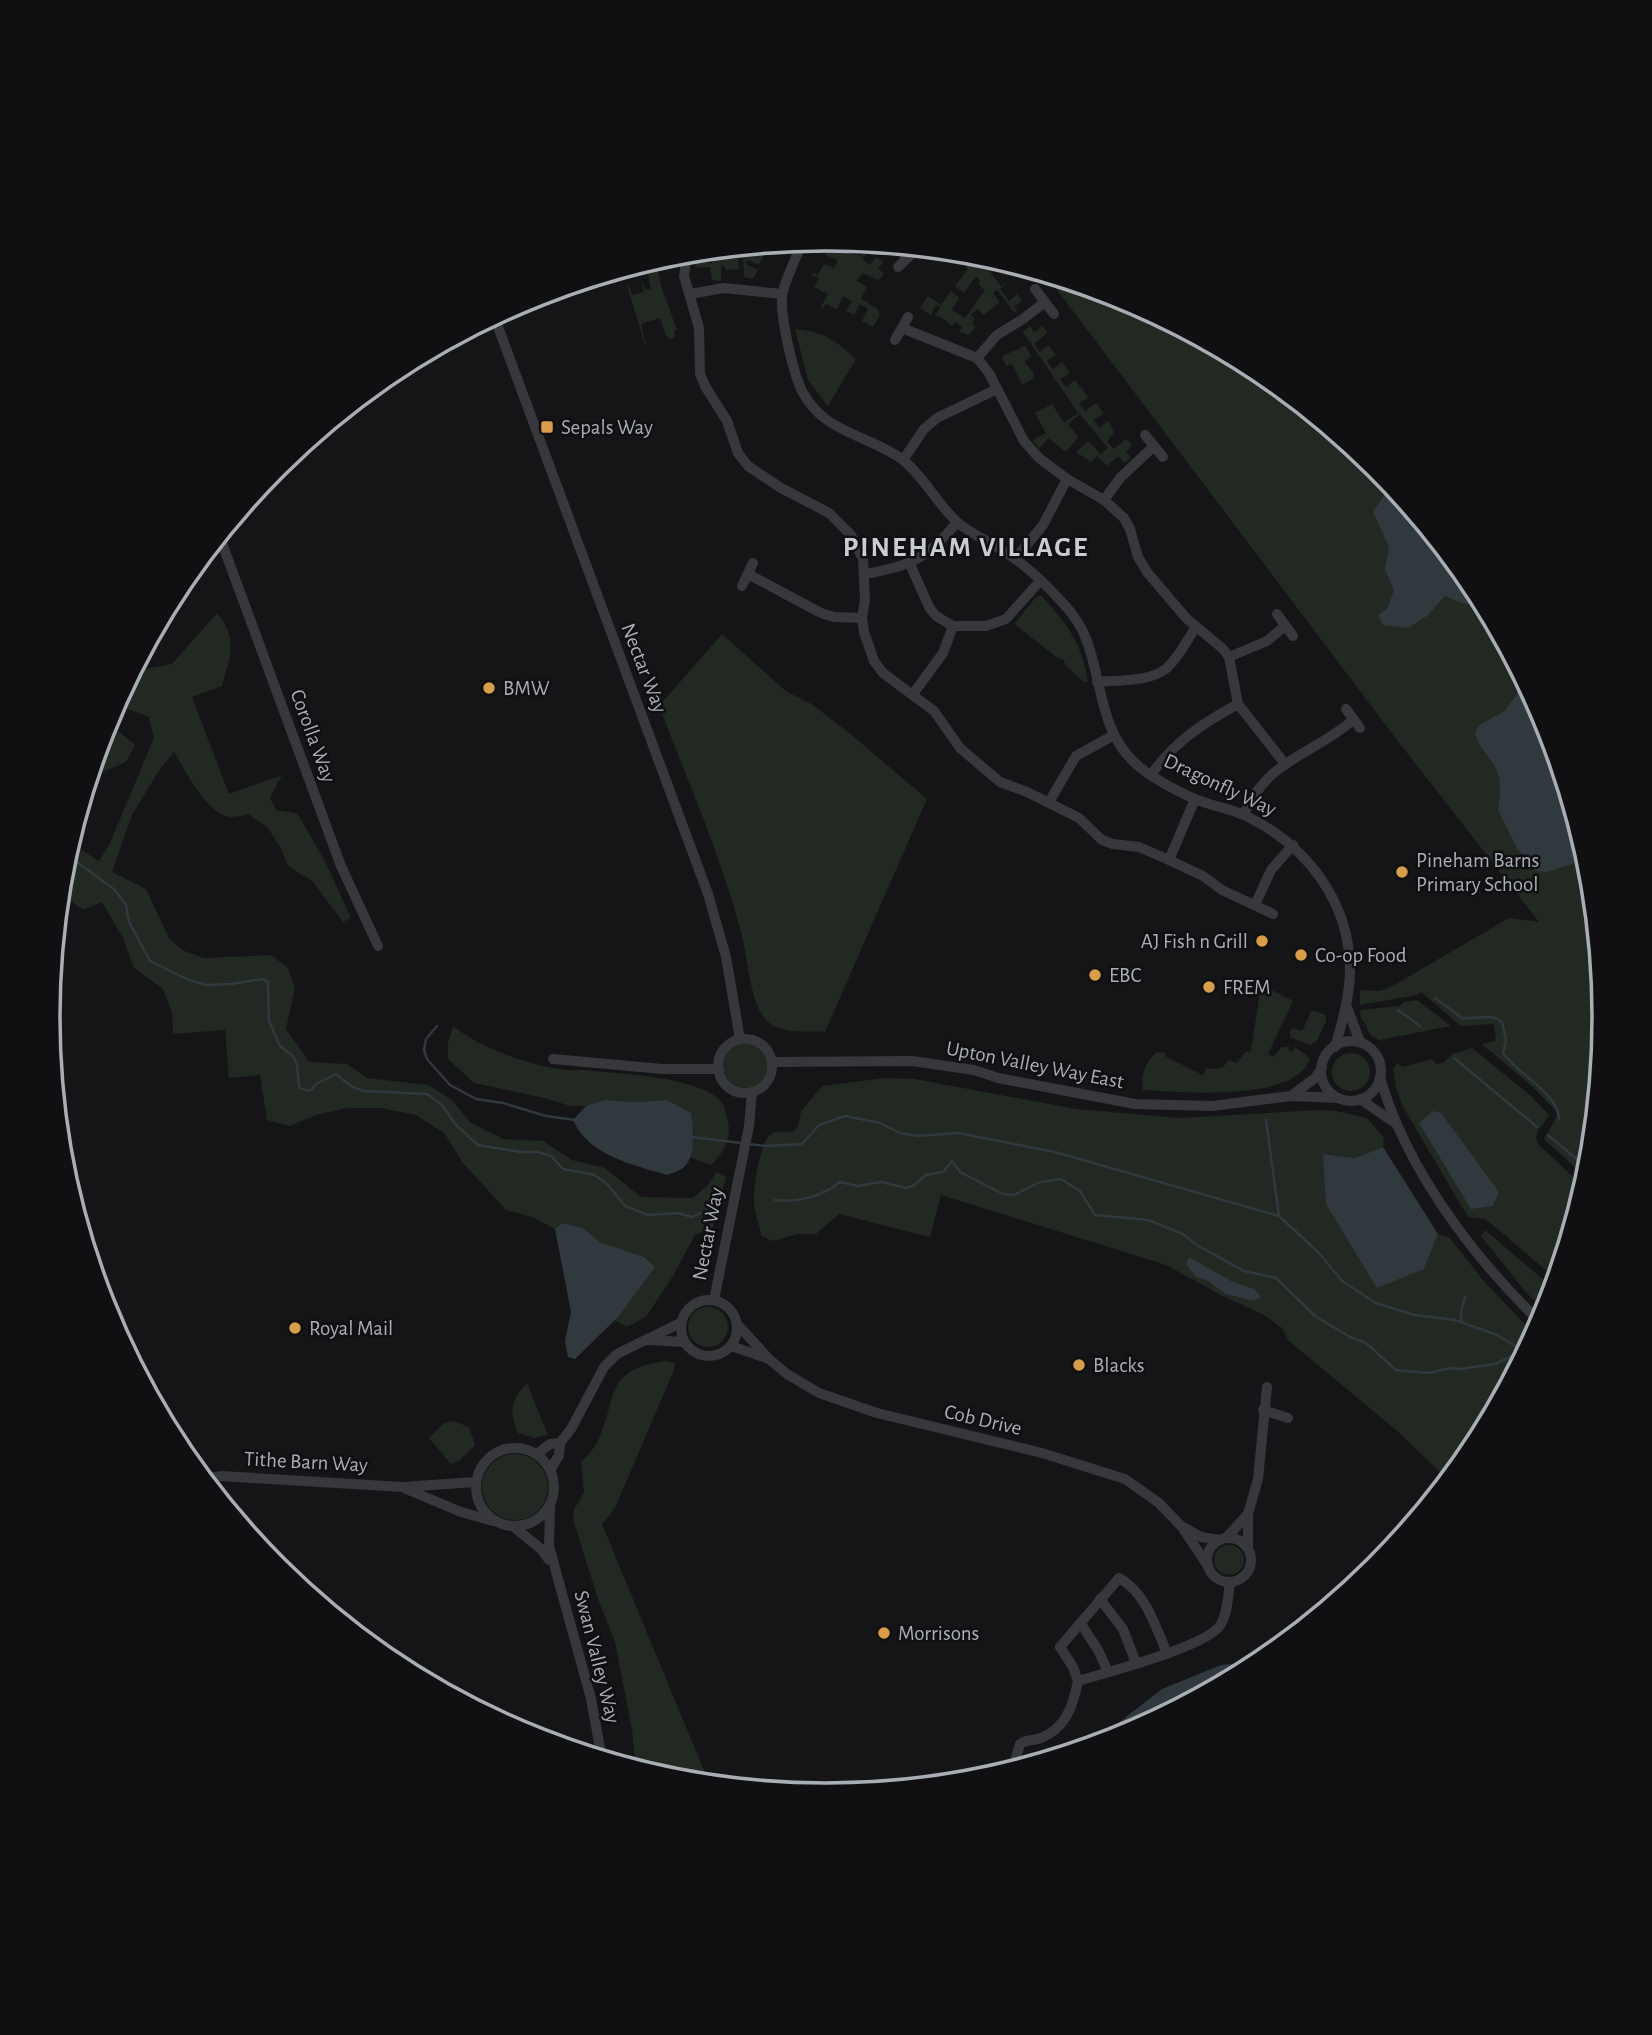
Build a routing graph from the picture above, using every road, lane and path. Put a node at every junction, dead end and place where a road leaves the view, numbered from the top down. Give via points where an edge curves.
1 (799, 252) edge
2 (908, 257) edge
3 (686, 264) edge
4 (898, 267) dead end
5 (1035, 289) dead end
6 (690, 294) junction
7 (782, 294) junction
8 (1045, 302) junction
9 (1054, 314) dead end
10 (908, 317) dead end
11 (497, 325) edge
12 (902, 328) junction
13 (895, 340) dead end
14 (977, 358) junction
15 (998, 389) junction
16 (1145, 435) dead end
17 (1154, 446) junction
18 (1163, 457) dead end
19 (903, 460) junction
20 (1067, 479) junction
21 (1104, 500) junction
22 (957, 522) junction
23 (223, 545) edge
24 (1015, 559) junction
25 (753, 563) dead end
26 (910, 564) junction
27 (748, 574) junction
28 (864, 574) junction
29 (1040, 581) junction
30 (742, 586) dead end
31 (1276, 614) dead end
32 (862, 618) junction
33 (953, 626) junction
34 (1285, 626) junction
35 (1196, 627) junction
36 (1293, 636) dead end
37 (1229, 657) junction
38 (1097, 682) junction
39 (913, 694) junction
40 (1238, 704) junction
41 (1346, 709) dead end
42 (1114, 735) junction
43 (1285, 764) junction
44 (1151, 775) junction
45 (1195, 799) junction
46 (1049, 802) junction
47 (1244, 814) junction
48 (1293, 845) junction
49 (1170, 860) junction
50 (1255, 905) junction
51 (1272, 914) dead end
52 (378, 946) dead end
53 (1346, 1007) junction
54 (740, 1039) junction
55 (1360, 1042) junction
56 (1335, 1047) junction
57 (553, 1059) dead end
58 (772, 1062) junction
59 (1322, 1068) junction
60 (719, 1069) junction
61 (1380, 1077) junction
62 (752, 1092) junction
63 (1291, 1096) junction
64 (1338, 1098) junction
65 (1360, 1099) junction
66 (1395, 1123) junction
67 (714, 1300) junction
68 (1532, 1314) edge
69 (680, 1324) junction
70 (737, 1324) junction
71 (645, 1340) junction
72 (684, 1342) junction
73 (731, 1346) junction
74 (769, 1359) junction
75 (1267, 1387) dead end
76 (1263, 1410) junction
77 (1288, 1418) dead end
78 (560, 1443) junction
79 (537, 1454) junction
80 (551, 1469) junction
81 (213, 1477) edge
82 (476, 1482) junction
83 (402, 1487) junction
84 (550, 1506) junction
85 (1248, 1514) junction
86 (495, 1521) junction
87 (514, 1527) junction
88 (1182, 1527) junction
89 (1223, 1539) junction
90 (1248, 1549) junction
91 (553, 1565) junction
92 (1208, 1566) junction
93 (1230, 1582) junction
94 (1100, 1599) junction
95 (1081, 1623) junction
96 (1167, 1653) junction
97 (1136, 1663) junction
98 (1108, 1672) junction
99 (1078, 1681) junction
100 (600, 1749) edge
101 (1015, 1760) edge

1 - 7 street
2 - 4 street
3 - 6 street
5 - 8 street
6 - 7 street via 724,288
6 - 28 street via 699,328 700,374 727,421 738,453 757,473 828,513 851,535 863,559
7 - 19 street, Dragonfly Way via 791,358 811,406 827,420
8 - 9 street
8 - 14 street via 997,335
10 - 12 street
11 - 54 street, Nectar Way via 708,894 726,957
12 - 13 street
12 - 14 street
14 - 15 street
15 - 19 street via 937,418
15 - 20 street via 1024,441
16 - 17 street
17 - 18 street
17 - 21 street
19 - 22 street, Dragonfly Way
20 - 21 street
20 - 24 street via 1043,525
21 - 35 street via 1124,518 1142,564
22 - 24 street, Dragonfly Way
22 - 26 street via 937,547
23 - 52 street, Corolla Way via 341,866
24 - 29 street, Dragonfly Way
25 - 27 street
26 - 28 street
26 - 33 street via 929,607
27 - 30 street
27 - 32 street via 821,613
28 - 32 street
29 - 33 street via 1006,619 986,626
29 - 38 street, Dragonfly Way via 1079,625
31 - 34 street
32 - 39 street via 874,661
33 - 39 street via 943,653
34 - 36 street
34 - 37 street via 1267,640
35 - 37 street
35 - 38 street via 1163,671
37 - 40 street
38 - 42 street, Dragonfly Way
39 - 46 street via 942,719 966,755 1000,782
40 - 43 street
40 - 44 street via 1187,734
41 - 43 street via 1357,724
42 - 44 street, Dragonfly Way via 1134,762
42 - 46 street via 1076,756
43 - 47 street via 1259,786
44 - 45 street, Dragonfly Way
45 - 47 street, Dragonfly Way
45 - 49 street
46 - 49 street via 1079,818 1102,840 1139,847
47 - 48 street, Dragonfly Way
48 - 50 street via 1271,870
48 - 53 street, Dragonfly Way via 1314,867 1335,905 1348,950
49 - 50 street
50 - 51 street
53 - 55 street, Dragonfly Way
53 - 56 street, Dragonfly Way
54 - 58 street via 762,1045
54 - 60 street via 726,1047
55 - 56 street
55 - 61 street via 1378,1057
56 - 59 street via 1325,1056
57 - 60 street
58 - 62 street via 766,1083
58 - 63 street, Upton Valley Way East via 912,1061 1135,1104 1212,1106
59 - 63 street
59 - 64 street via 1324,1083
60 - 62 street via 721,1078 734,1090
61 - 65 street via 1370,1094
61 - 66 street
62 - 67 street, Nectar Way
63 - 64 street, Upton Valley Way East
64 - 65 street
65 - 66 street
66 - 68 street via 1446,1212
67 - 69 street via 696,1302
67 - 70 street via 729,1308
69 - 71 street
69 - 72 street
70 - 73 street
70 - 74 street, Cob Drive
71 - 72 street
71 - 78 street via 617,1354 604,1367
72 - 73 street via 704,1356
73 - 74 street, Cob Drive
74 - 88 street, Cob Drive via 819,1393 857,1407 1042,1453 1125,1479 1159,1503
75 - 76 street
76 - 77 street
76 - 85 street via 1258,1479
78 - 79 street
78 - 80 street
79 - 80 street
79 - 82 street via 518,1447 492,1454
80 - 84 street via 555,1487
81 - 83 street, Tithe Barn Way
82 - 83 street, Tithe Barn Way
82 - 86 street via 480,1505
83 - 86 street, Tithe Barn Way
84 - 87 street via 535,1521
84 - 91 street, Swan Valley Way via 548,1546
85 - 89 street
85 - 90 street
86 - 87 street
87 - 91 street, Swan Valley Way
88 - 89 street, Cob Drive via 1201,1537
88 - 92 street, Cob Drive
89 - 90 street via 1241,1542
89 - 92 street via 1208,1553
90 - 93 street via 1248,1571
91 - 100 street, Swan Valley Way via 591,1699
92 - 93 street via 1216,1577
93 - 96 street via 1221,1625
94 - 95 street
94 - 96 street via 1115,1581 1124,1580 1145,1606
94 - 97 street via 1123,1629
95 - 98 street
95 - 99 street via 1060,1647
96 - 97 street
97 - 98 street
98 - 99 street
99 - 101 street via 1066,1718 1054,1732 1020,1744

